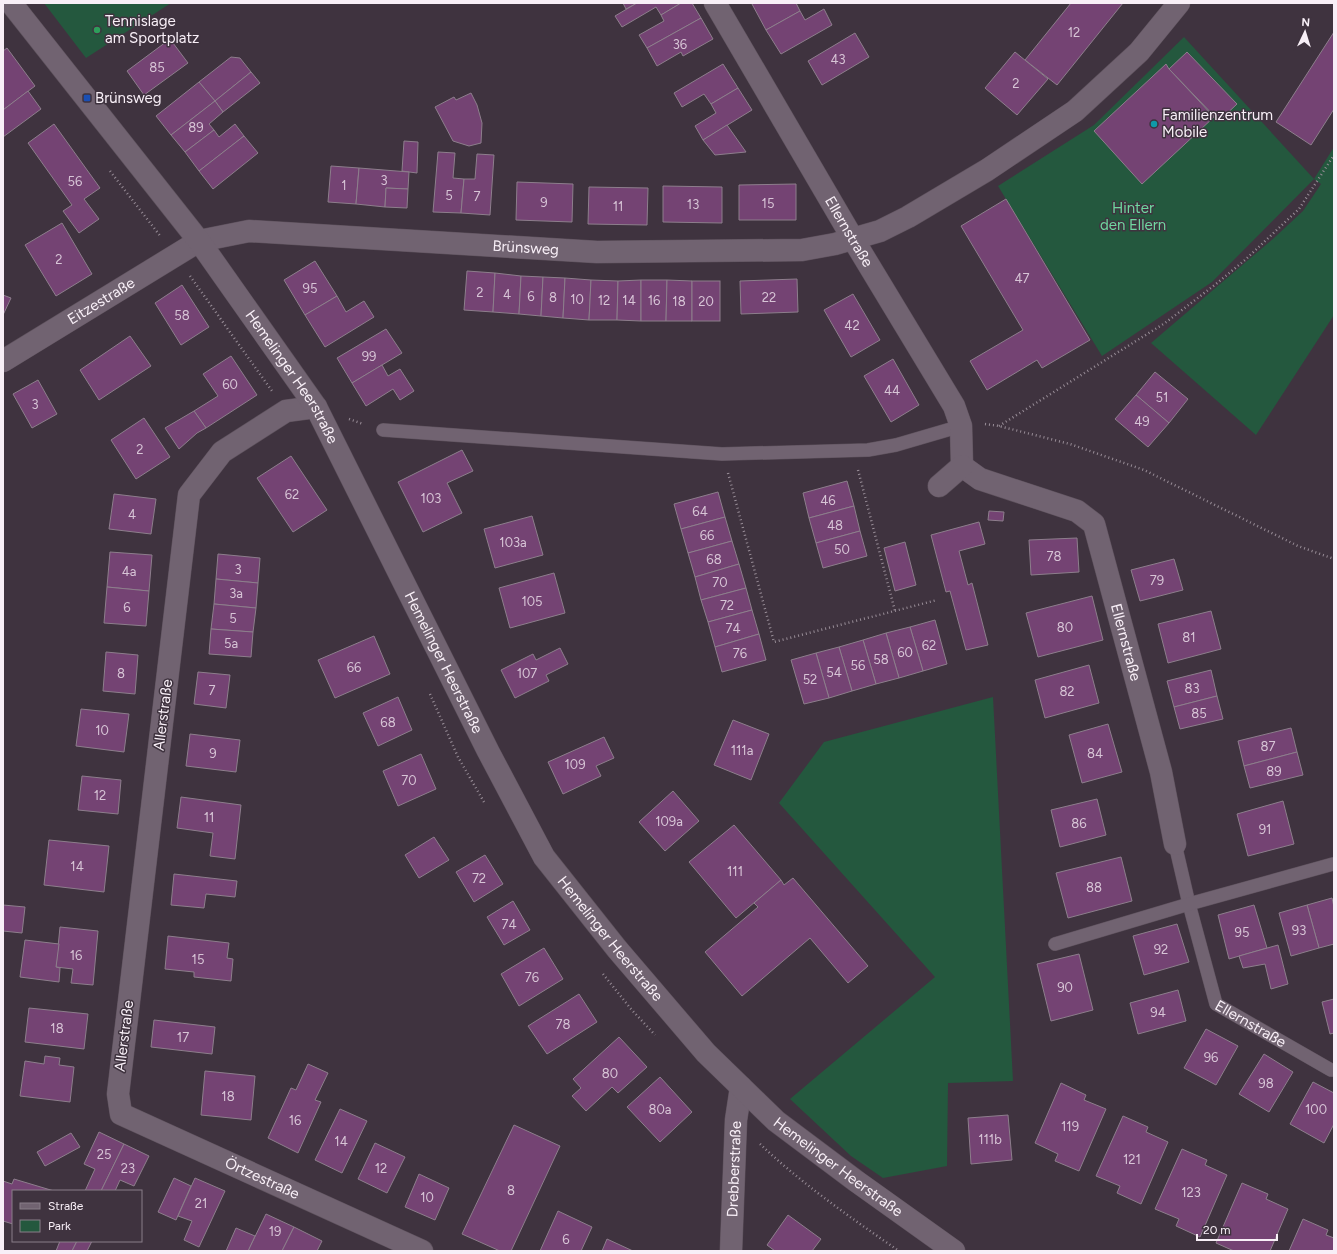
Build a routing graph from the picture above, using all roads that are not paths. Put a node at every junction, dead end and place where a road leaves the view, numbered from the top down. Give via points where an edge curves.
1 (11, 3) edge
2 (715, 3) edge
3 (1179, 3) edge
4 (853, 239) junction
5 (199, 241) junction
6 (4, 360) edge
7 (316, 407) junction
8 (961, 426) junction
9 (383, 430) dead end
10 (962, 466) junction
11 (939, 486) dead end
12 (1175, 844) joint
13 (1333, 864) edge
14 (1188, 904) junction
15 (1055, 944) dead end
16 (1334, 1070) edge
17 (741, 1087) junction
18 (118, 1094) joint
19 (422, 1251) edge
20 (731, 1251) edge
21 (954, 1251) edge

1 - 5 street, Hemelinger Heerstraße
2 - 4 street, Ellernstraße
3 - 4 street via 1140,52 1075,111 987,170 908,217 880,231
4 - 5 street, Brünsweg via 802,250 596,252 249,231
4 - 8 street, Ellernstraße via 954,406
5 - 6 street, Eitzestraße
5 - 7 street, Hemelinger Heerstraße
7 - 17 street, Hemelinger Heerstraße via 488,751 544,857 617,949 706,1053
7 - 18 street, Allerstraße via 286,411 222,452 189,495
8 - 9 lane via 896,445 868,450 722,454
8 - 10 street, Ellernstraße
10 - 11 street
10 - 12 street, Ellernstraße via 980,479 1077,511 1094,524 1161,772
12 - 14 lane, Ellernstraße
13 - 14 lane
14 - 15 lane
14 - 16 lane, Ellernstraße via 1216,1004
17 - 20 street, Drebberstraße via 736,1120
17 - 21 street, Hemelinger Heerstraße via 776,1121
18 - 19 street, Örtzestraße via 121,1114

